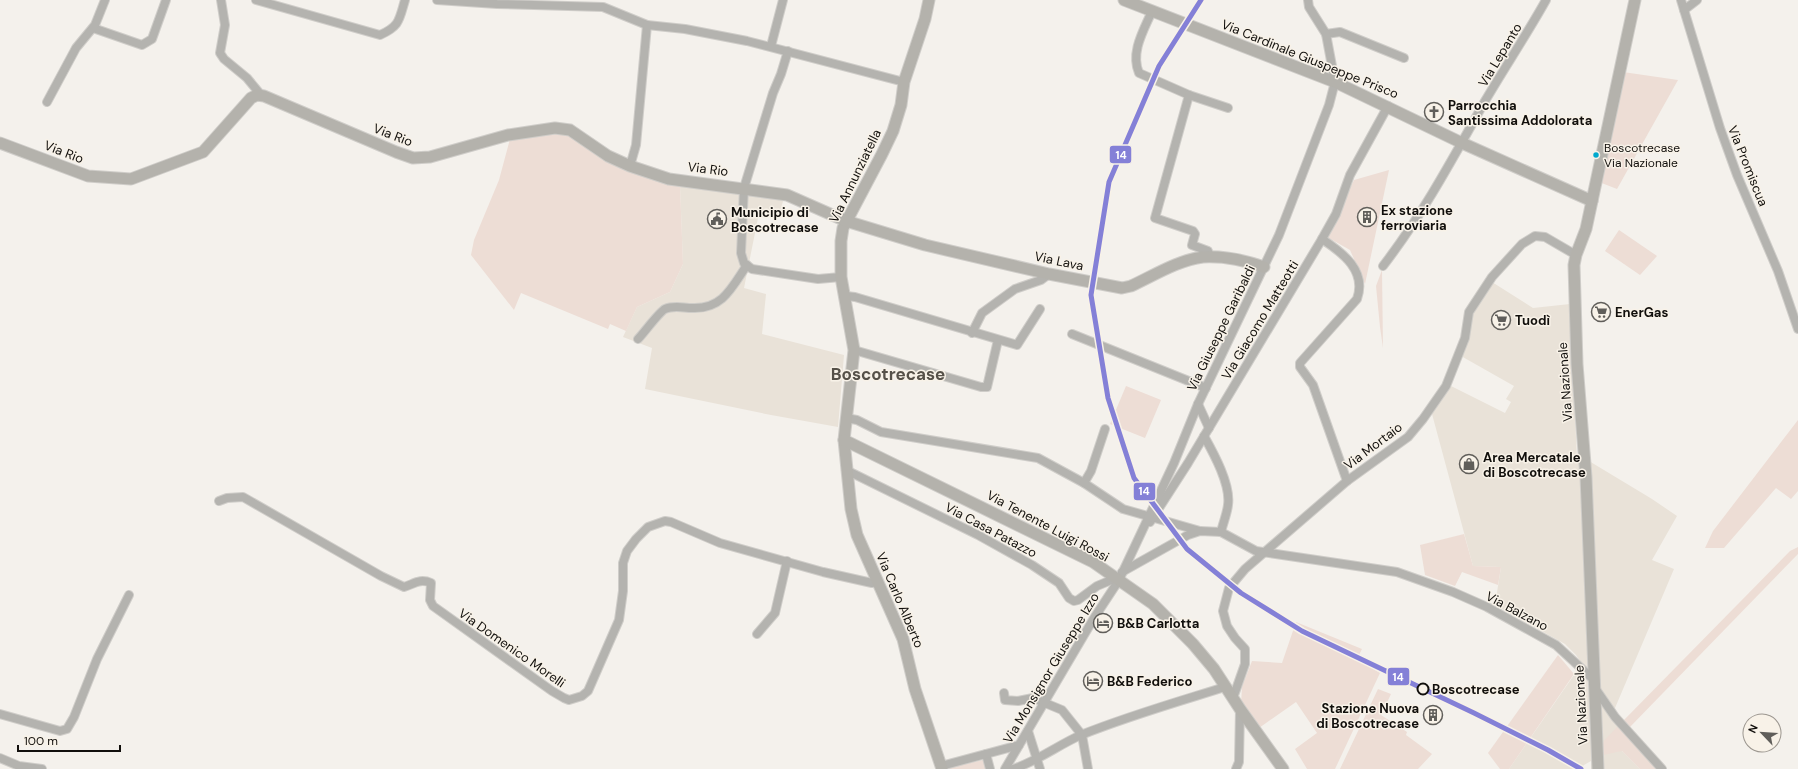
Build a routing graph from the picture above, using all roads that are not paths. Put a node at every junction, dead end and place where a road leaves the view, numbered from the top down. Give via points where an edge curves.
1 (105, 0) edge
2 (166, 0) edge
3 (221, 0) edge
4 (256, 0) edge
5 (405, 0) edge
6 (437, 0) edge
7 (783, 0) edge
8 (929, 0) edge
9 (1124, 0) edge
10 (1308, 0) edge
11 (1546, 0) edge
12 (1635, 0) edge
13 (1681, 0) edge
14 (1697, 0) edge
15 (606, 4) edge
16 (1684, 10) junction
17 (1152, 11) junction
18 (647, 24) junction
19 (92, 28) junction
20 (1326, 34) junction
21 (771, 46) junction
22 (788, 51) junction
23 (1404, 58) dead end
24 (904, 82) junction
25 (1334, 82) junction
26 (261, 95) junction
27 (1188, 95) junction
28 (47, 102) dead end
29 (1388, 106) junction
30 (1228, 108) dead end
31 (0, 143) edge
32 (1462, 143) junction
33 (630, 166) junction
34 (744, 188) junction
35 (1592, 201) junction
36 (846, 221) junction
37 (1322, 239) junction
38 (1576, 255) junction
39 (1210, 258) junction
40 (747, 265) junction
41 (1383, 266) dead end
42 (1264, 267) junction
43 (1049, 274) junction
44 (841, 277) junction
45 (846, 296) junction
46 (1040, 309) dead end
47 (1798, 329) edge
48 (972, 333) junction
49 (1072, 334) dead end
50 (638, 339) dead end
51 (998, 340) junction
52 (854, 350) junction
53 (1206, 388) junction
54 (1198, 404) junction
55 (846, 418) junction
56 (1209, 428) junction
57 (1105, 429) dead end
58 (1204, 436) junction
59 (844, 440) junction
60 (846, 470) junction
61 (1347, 481) junction
62 (1084, 483) junction
63 (219, 502) dead end
64 (1151, 518) junction
65 (1200, 531) junction
66 (1221, 532) junction
67 (1265, 553) junction
68 (787, 561) junction
69 (1119, 577) junction
70 (878, 582) junction
71 (129, 595) dead end
72 (757, 634) dead end
73 (1594, 684) junction
74 (1225, 687) junction
75 (1004, 693) dead end
76 (1233, 698) junction
77 (1044, 702) junction
78 (1240, 710) junction
79 (0, 714) edge
80 (1028, 731) junction
81 (1082, 735) junction
82 (1019, 745) junction
83 (986, 754) junction
84 (0, 758) edge
85 (1036, 759) junction
86 (942, 768) edge
87 (42, 769) edge
88 (990, 769) edge
89 (1005, 769) edge
90 (1013, 769) edge
91 (1040, 769) edge
92 (1088, 769) edge
93 (1236, 769) edge
94 (1283, 769) edge
95 (1598, 769) edge
96 (1662, 769) edge

1 - 19 street
2 - 19 street via 152,39 142,45
3 - 26 street via 225,25 220,53
4 - 5 street via 380,35 393,29
6 - 15 street via 497,4
7 - 21 street
8 - 24 street, Via Annunziatella
9 - 17 street, Via Cardinale Giuspeppe Prisco
10 - 20 street via 1309,8
11 - 32 street, Via Lepanto
12 - 35 street, Via Nazionale
13 - 16 street, Via Promiscua
14 - 16 street
15 - 18 street
16 - 47 street, Via Promiscua via 1720,128 1778,271
17 - 25 street, Via Cardinale Giuspeppe Prisco
17 - 27 street via 1136,48 1136,66 1139,73
18 - 21 street
18 - 33 street via 636,144
19 - 28 street via 76,48
20 - 23 street via 1340,32
20 - 25 street
21 - 22 street
22 - 24 street
22 - 34 street
24 - 36 street, Via Annunziatella via 901,105 893,131
25 - 29 street, Via Cardinale Giuspeppe Prisco
25 - 42 street, Via Giuseppe Garibaldi via 1326,112 1279,235
26 - 31 street, Via Rio via 250,98 203,152 131,178 88,176
26 - 33 street, Via Rio via 413,158 430,157 508,135 555,128 570,130 608,156
27 - 30 street
27 - 39 street via 1155,218 1193,231 1195,234 1192,245 1208,251
29 - 32 street, Via Cardinale Giuspeppe Prisco
29 - 37 street, Via Giacomo Matteotti via 1350,175 1336,214
32 - 35 street, Via Cardinale Giuspeppe Prisco
32 - 41 street, Via Lepanto via 1409,232
33 - 34 street, Via Rio via 669,178
34 - 36 street, Via Rio via 787,195
34 - 40 street via 741,253
35 - 38 street, Via Nazionale via 1586,229
36 - 43 street, Via Lava via 925,246
36 - 44 street, Via Annunziatella via 841,241
37 - 56 street, Via Giacomo Matteotti
37 - 61 street via 1349,259 1360,290 1357,299 1300,363 1300,367 1312,385
38 - 61 street, Via Mortaio via 1545,237 1535,236 1522,244 1492,278 1469,312 1466,338 1446,386 1423,419 1408,437
38 - 73 street, Via Nazionale via 1576,339 1586,477
39 - 42 street, Via Lava via 1243,260
39 - 43 street, Via Lava via 1202,257 1182,263 1122,288
40 - 44 street via 752,269 818,279
40 - 50 street via 728,293 716,305 665,309
42 - 53 street, Via Giuseppe Garibaldi
43 - 48 street via 1041,280 1015,289 982,312
44 - 45 street, Via Annunziatella
45 - 48 street
45 - 52 street, Via Annunziatella
46 - 51 street via 1017,345
48 - 51 street
49 - 53 street
51 - 52 street via 987,387
52 - 55 street, Via Annunziatella
53 - 54 street, Via Giuseppe Garibaldi
54 - 56 street
54 - 64 street, Via Giuseppe Garibaldi
55 - 59 street, Via Annunziatella
55 - 62 street via 857,420 881,432 1038,458
56 - 58 street, Via Giacomo Matteotti
57 - 62 street via 1091,471
58 - 64 street, Via Giacomo Matteotti
58 - 66 street via 1217,460 1228,494
59 - 60 street, Via Carlo Alberto
59 - 69 street, Via Tenente Luigi Rossi
60 - 69 street, Via Casa Patazzo via 978,535 1032,565 1058,583 1074,601 1097,586
60 - 70 street, Via Carlo Alberto via 857,535
61 - 67 street, Via Mortaio
62 - 64 street via 1123,509
63 - 68 street, Via Domenico Morelli via 227,498 243,497 404,587 420,581 431,583 430,600 433,606 552,691 569,700 588,691 617,628 622,604 622,563 636,539 648,527 666,521 671,522 720,543
64 - 65 street
64 - 69 street, Via Giacomo Matteotti
65 - 66 street
65 - 69 street via 1188,535
66 - 67 street, Via Balzano via 1249,549
67 - 73 street, Via Balzano via 1397,572 1453,592 1487,607 1556,645
67 - 76 street, Via Mortaio via 1245,569 1229,588 1223,611 1228,626 1245,649 1245,664
68 - 70 street, Via Domenico Morelli via 872,583
68 - 72 street via 775,613
69 - 74 street, Via Tenente Luigi Rossi via 1153,604 1193,644
69 - 77 street, Via Monsignor Giuseppe Izzo
70 - 86 street, Via Carlo Alberto via 903,639 916,689
71 - 79 street via 67,729 60,731
73 - 95 street, Via Nazionale
73 - 96 street, Via Balzano via 1615,717
74 - 76 street, Via Tenente Luigi Rossi
74 - 81 street
75 - 77 street via 1005,700 1033,698
76 - 78 street, Via Tenente Luigi Rossi
77 - 80 street, Via Monsignor Giuseppe Izzo
77 - 81 street via 1066,714
78 - 93 street via 1239,762
78 - 94 street, Via Tenente Luigi Rossi
80 - 82 street, Via Monsignor Giuseppe Izzo
80 - 85 street
81 - 85 street
81 - 92 street
82 - 83 street
82 - 89 street, Via Monsignor Giuseppe Izzo
83 - 86 street
83 - 88 street
84 - 87 street via 19,766
85 - 90 street
85 - 91 street

